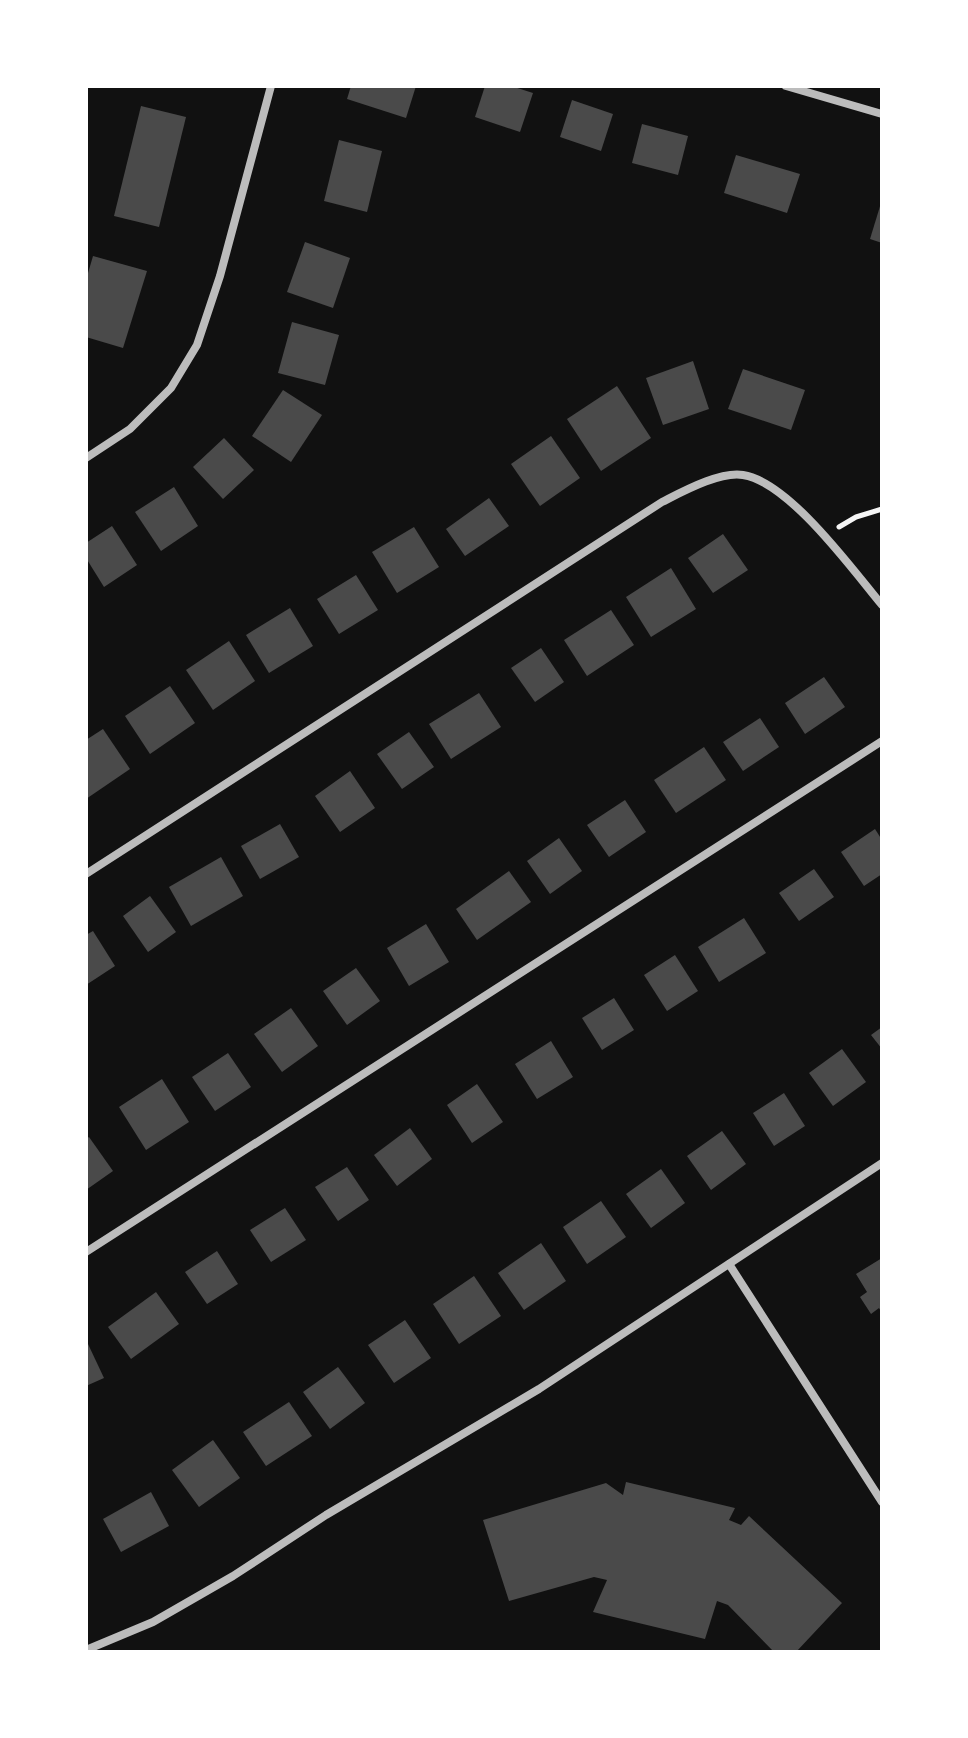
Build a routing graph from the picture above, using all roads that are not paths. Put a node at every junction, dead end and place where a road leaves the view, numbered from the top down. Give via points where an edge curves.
1 (271, 86) edge
2 (786, 86) edge
3 (882, 114) edge
4 (86, 458) edge
5 (882, 605) edge
6 (882, 741) edge
7 (86, 874) edge
8 (882, 1163) edge
9 (86, 1252) edge
10 (729, 1264) junction
11 (882, 1502) edge
12 (86, 1650) edge

1 - 4 street via 197,345 171,388 130,429
2 - 3 street
5 - 7 street via 825,536 775,489 743,474 705,481 662,502
6 - 9 street
8 - 10 street
10 - 11 street
10 - 12 street via 539,1389 233,1576 153,1622

